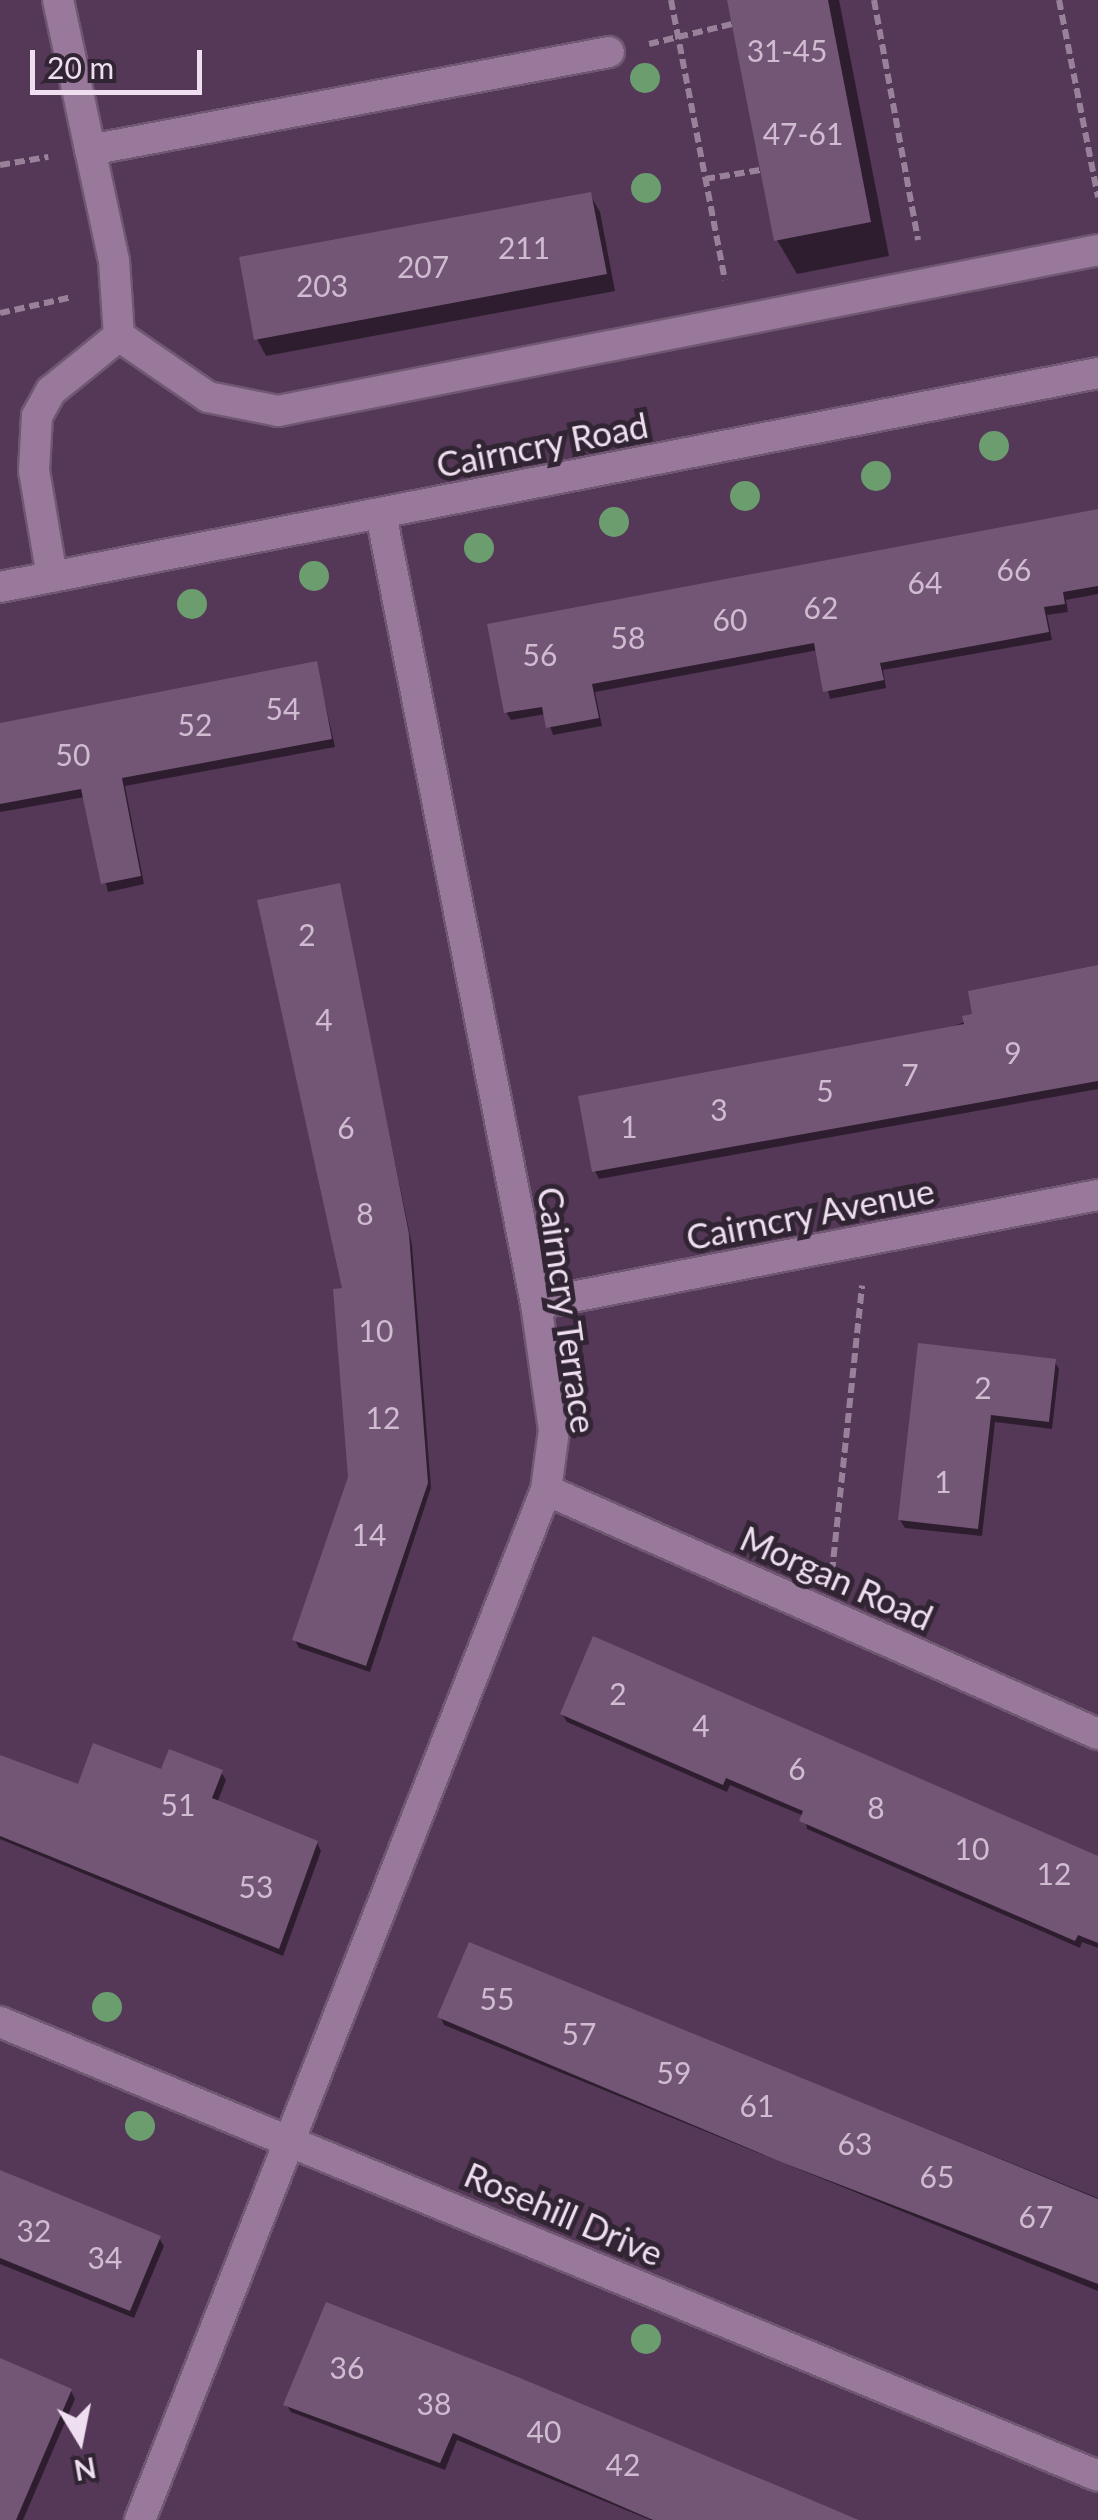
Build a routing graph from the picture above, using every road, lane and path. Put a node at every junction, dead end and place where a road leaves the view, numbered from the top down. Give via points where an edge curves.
1 (58, 0) edge
2 (670, 0) edge
3 (874, 0) edge
4 (1059, 0) edge
5 (732, 24) dead end
6 (678, 38) junction
7 (609, 52) dead end
8 (90, 150) junction
9 (760, 170) dead end
10 (705, 179) junction
11 (1098, 197) edge
12 (1098, 250) edge
13 (926, 280) junction
14 (118, 288) junction
15 (0, 313) edge
16 (732, 320) junction
17 (120, 336) junction
18 (1098, 373) edge
19 (381, 514) junction
20 (52, 577) junction
21 (0, 587) edge
22 (1098, 1195) edge
23 (867, 1240) junction
24 (536, 1304) junction
25 (546, 1490) junction
26 (828, 1614) junction
27 (1098, 1734) edge
28 (0, 2022) edge
29 (290, 2140) junction
30 (1098, 2476) edge
31 (140, 2520) edge

1 - 8 street
2 - 6 path
3 - 13 path
4 - 11 path
5 - 6 path
6 - 10 path
7 - 8 street
8 - 14 street
9 - 10 path
10 - 16 path
12 - 13 street
13 - 16 street
14 - 15 path
14 - 17 street
16 - 17 street via 278,411 208,397
17 - 20 street via 52,390 37,416 34,472
18 - 19 street, Cairncry Road
19 - 20 street, Cairncry Road
19 - 24 street, Cairncry Terrace
20 - 21 street, Cairncry Road
22 - 23 street, Cairncry Avenue
23 - 24 street, Cairncry Avenue
23 - 26 path
24 - 25 street, Cairncry Terrace via 554,1430
25 - 26 street, Morgan Road
25 - 29 street, Cairncry Terrace
26 - 27 street, Morgan Road
28 - 29 street, Rosehill Drive
29 - 30 street, Rosehill Drive
29 - 31 street, Cairncry Terrace

